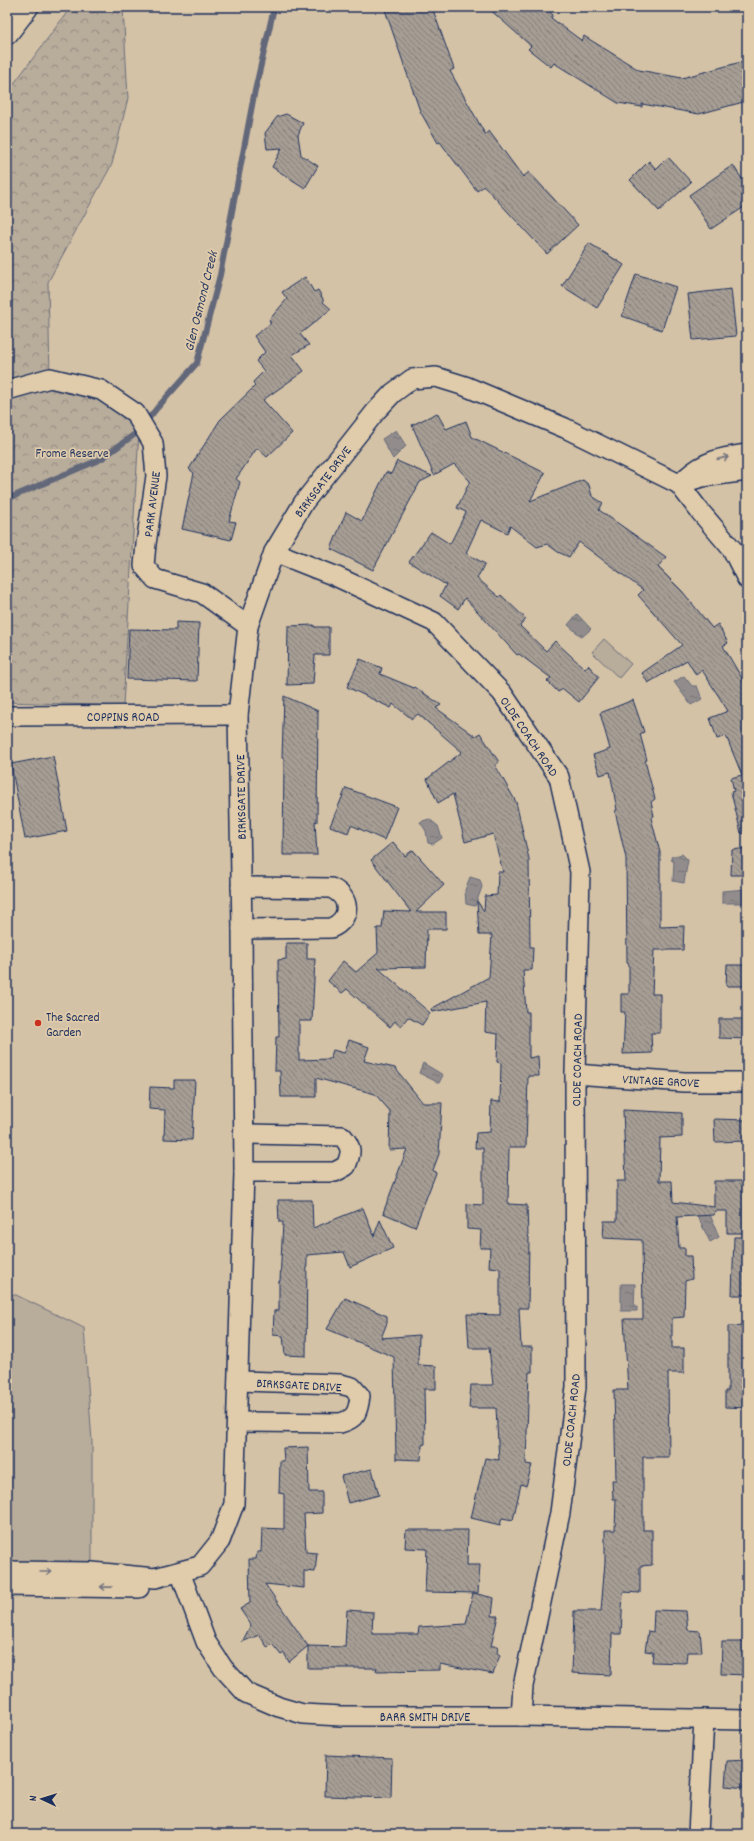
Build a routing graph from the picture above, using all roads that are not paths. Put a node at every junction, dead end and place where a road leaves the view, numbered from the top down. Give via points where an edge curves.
1 (27, 7) edge
2 (7, 33) edge
3 (7, 390) edge
4 (747, 454) edge
5 (747, 471) edge
6 (679, 484) junction
7 (274, 552) junction
8 (747, 579) edge
9 (248, 626) junction
10 (238, 715) junction
11 (7, 716) edge
12 (242, 887) junction
13 (242, 929) junction
14 (575, 1074) junction
15 (747, 1082) edge
16 (243, 1134) junction
17 (244, 1172) junction
18 (238, 1381) junction
19 (237, 1422) junction
20 (7, 1571) edge
21 (180, 1572) junction
22 (155, 1578) junction
23 (7, 1586) edge
24 (521, 1716) junction
25 (704, 1718) junction
26 (747, 1720) edge
27 (698, 1834) edge

1 - 2 highway
3 - 9 street, PARK AVENUE via 50,378 101,390 135,413 153,443 156,476 144,566 155,579 202,593
6 -> 4 street via 699,466 722,458
5 - 6 street via 702,477
6 - 7 street, BIRKSGATE DRIVE via 565,428 465,386 436,377 412,379 393,393 376,411 304,502
6 - 8 street via 732,549
7 - 9 street, BIRKSGATE DRIVE
7 - 14 street, OLDE COACH ROAD via 335,576 434,622 502,693 560,777 580,872
9 - 10 street, BIRKSGATE DRIVE
10 - 11 street, COPPINS ROAD
10 - 12 street, BIRKSGATE DRIVE
12 - 13 street, BIRKSGATE DRIVE
12 - 13 street via 331,888 342,895 347,908 342,920 331,928
13 - 16 street, BIRKSGATE DRIVE
14 - 15 street, VINTAGE GROVE via 684,1082
14 - 24 street, OLDE COACH ROAD via 576,1387 560,1513 523,1686
16 - 17 street, BIRKSGATE DRIVE
16 - 17 street via 342,1136 349,1144 350,1156 346,1166 335,1172
17 - 18 street, BIRKSGATE DRIVE
18 - 19 street, BIRKSGATE DRIVE
18 - 19 street, BIRKSGATE DRIVE via 340,1384 352,1388 360,1396 358,1410 350,1421
19 - 21 street, BIRKSGATE DRIVE via 234,1504 220,1541 200,1566
20 -> 22 street, BIRKSGATE DRIVE via 92,1572
21 - 22 street, BIRKSGATE DRIVE
21 - 24 street, BARR SMITH DRIVE via 206,1642 223,1668 246,1693 279,1707 303,1714 341,1716
22 -> 23 street, BIRKSGATE DRIVE via 143,1588
24 - 25 street, BARR SMITH DRIVE
25 - 26 street, BARR SMITH DRIVE
25 - 27 street

